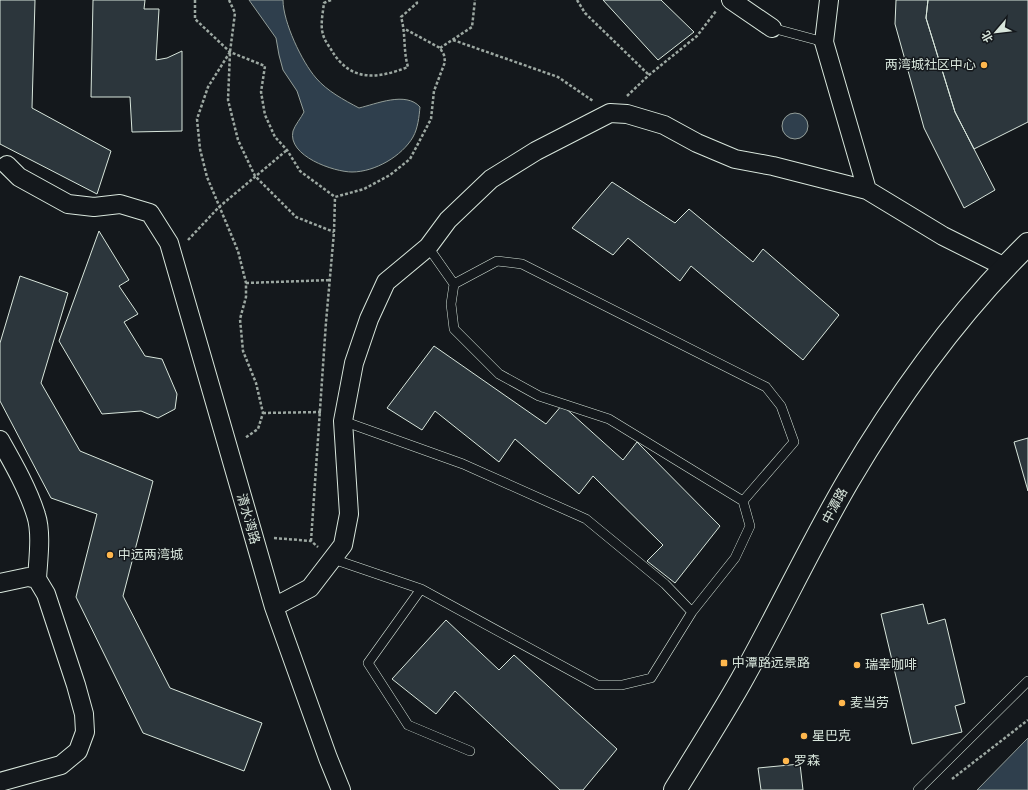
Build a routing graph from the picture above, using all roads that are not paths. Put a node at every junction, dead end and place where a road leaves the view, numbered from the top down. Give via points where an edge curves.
1 (828, 0) edge
2 (726, 3) edge
3 (772, 28) joint
4 (824, 42) junction
5 (2, 165) edge
6 (867, 190) junction
7 (1028, 244) edge
8 (428, 247) junction
9 (1005, 267) junction
10 (454, 284) junction
11 (343, 421) junction
12 (0, 440) edge
13 (743, 501) junction
14 (333, 559) junction
15 (37, 579) junction
16 (0, 583) edge
17 (421, 589) junction
18 (274, 607) junction
19 (692, 612) junction
20 (1028, 681) edge
21 (470, 751) dead end
22 (0, 782) edge
23 (341, 790) edge
24 (675, 790) edge
25 (918, 790) edge

1 - 4 street
2 - 3 street
3 - 4 lane
4 - 6 street
5 - 18 street, 清水湾路 via 68,204 94,207 120,204 150,214 171,250
6 - 8 street via 736,159 696,143 664,124 627,114 610,113 536,151 491,179 448,220
6 - 9 street via 943,236
7 - 9 street, 中潭路
8 - 10 lane
8 - 11 street via 386,282 369,319 354,363
9 - 24 street, 中潭路 via 972,303 876,436 848,482 740,682
10 - 13 lane via 451,304 454,329 499,374 539,396 609,419
10 - 13 lane via 497,261 522,264 766,387 781,406 794,442
11 - 14 street via 349,514 343,545
11 - 19 lane via 463,464 586,519 665,584
12 - 15 street via 37,516
13 - 19 lane via 750,526 735,558
14 - 17 lane
14 - 18 street via 310,588
15 - 16 street via 28,577
15 - 22 street via 46,594 76,685 84,714 85,732 78,751 61,765
17 - 19 lane via 597,685 622,685 651,678
17 - 21 lane via 368,663 408,725
18 - 23 street, 清水湾路
20 - 25 lane

